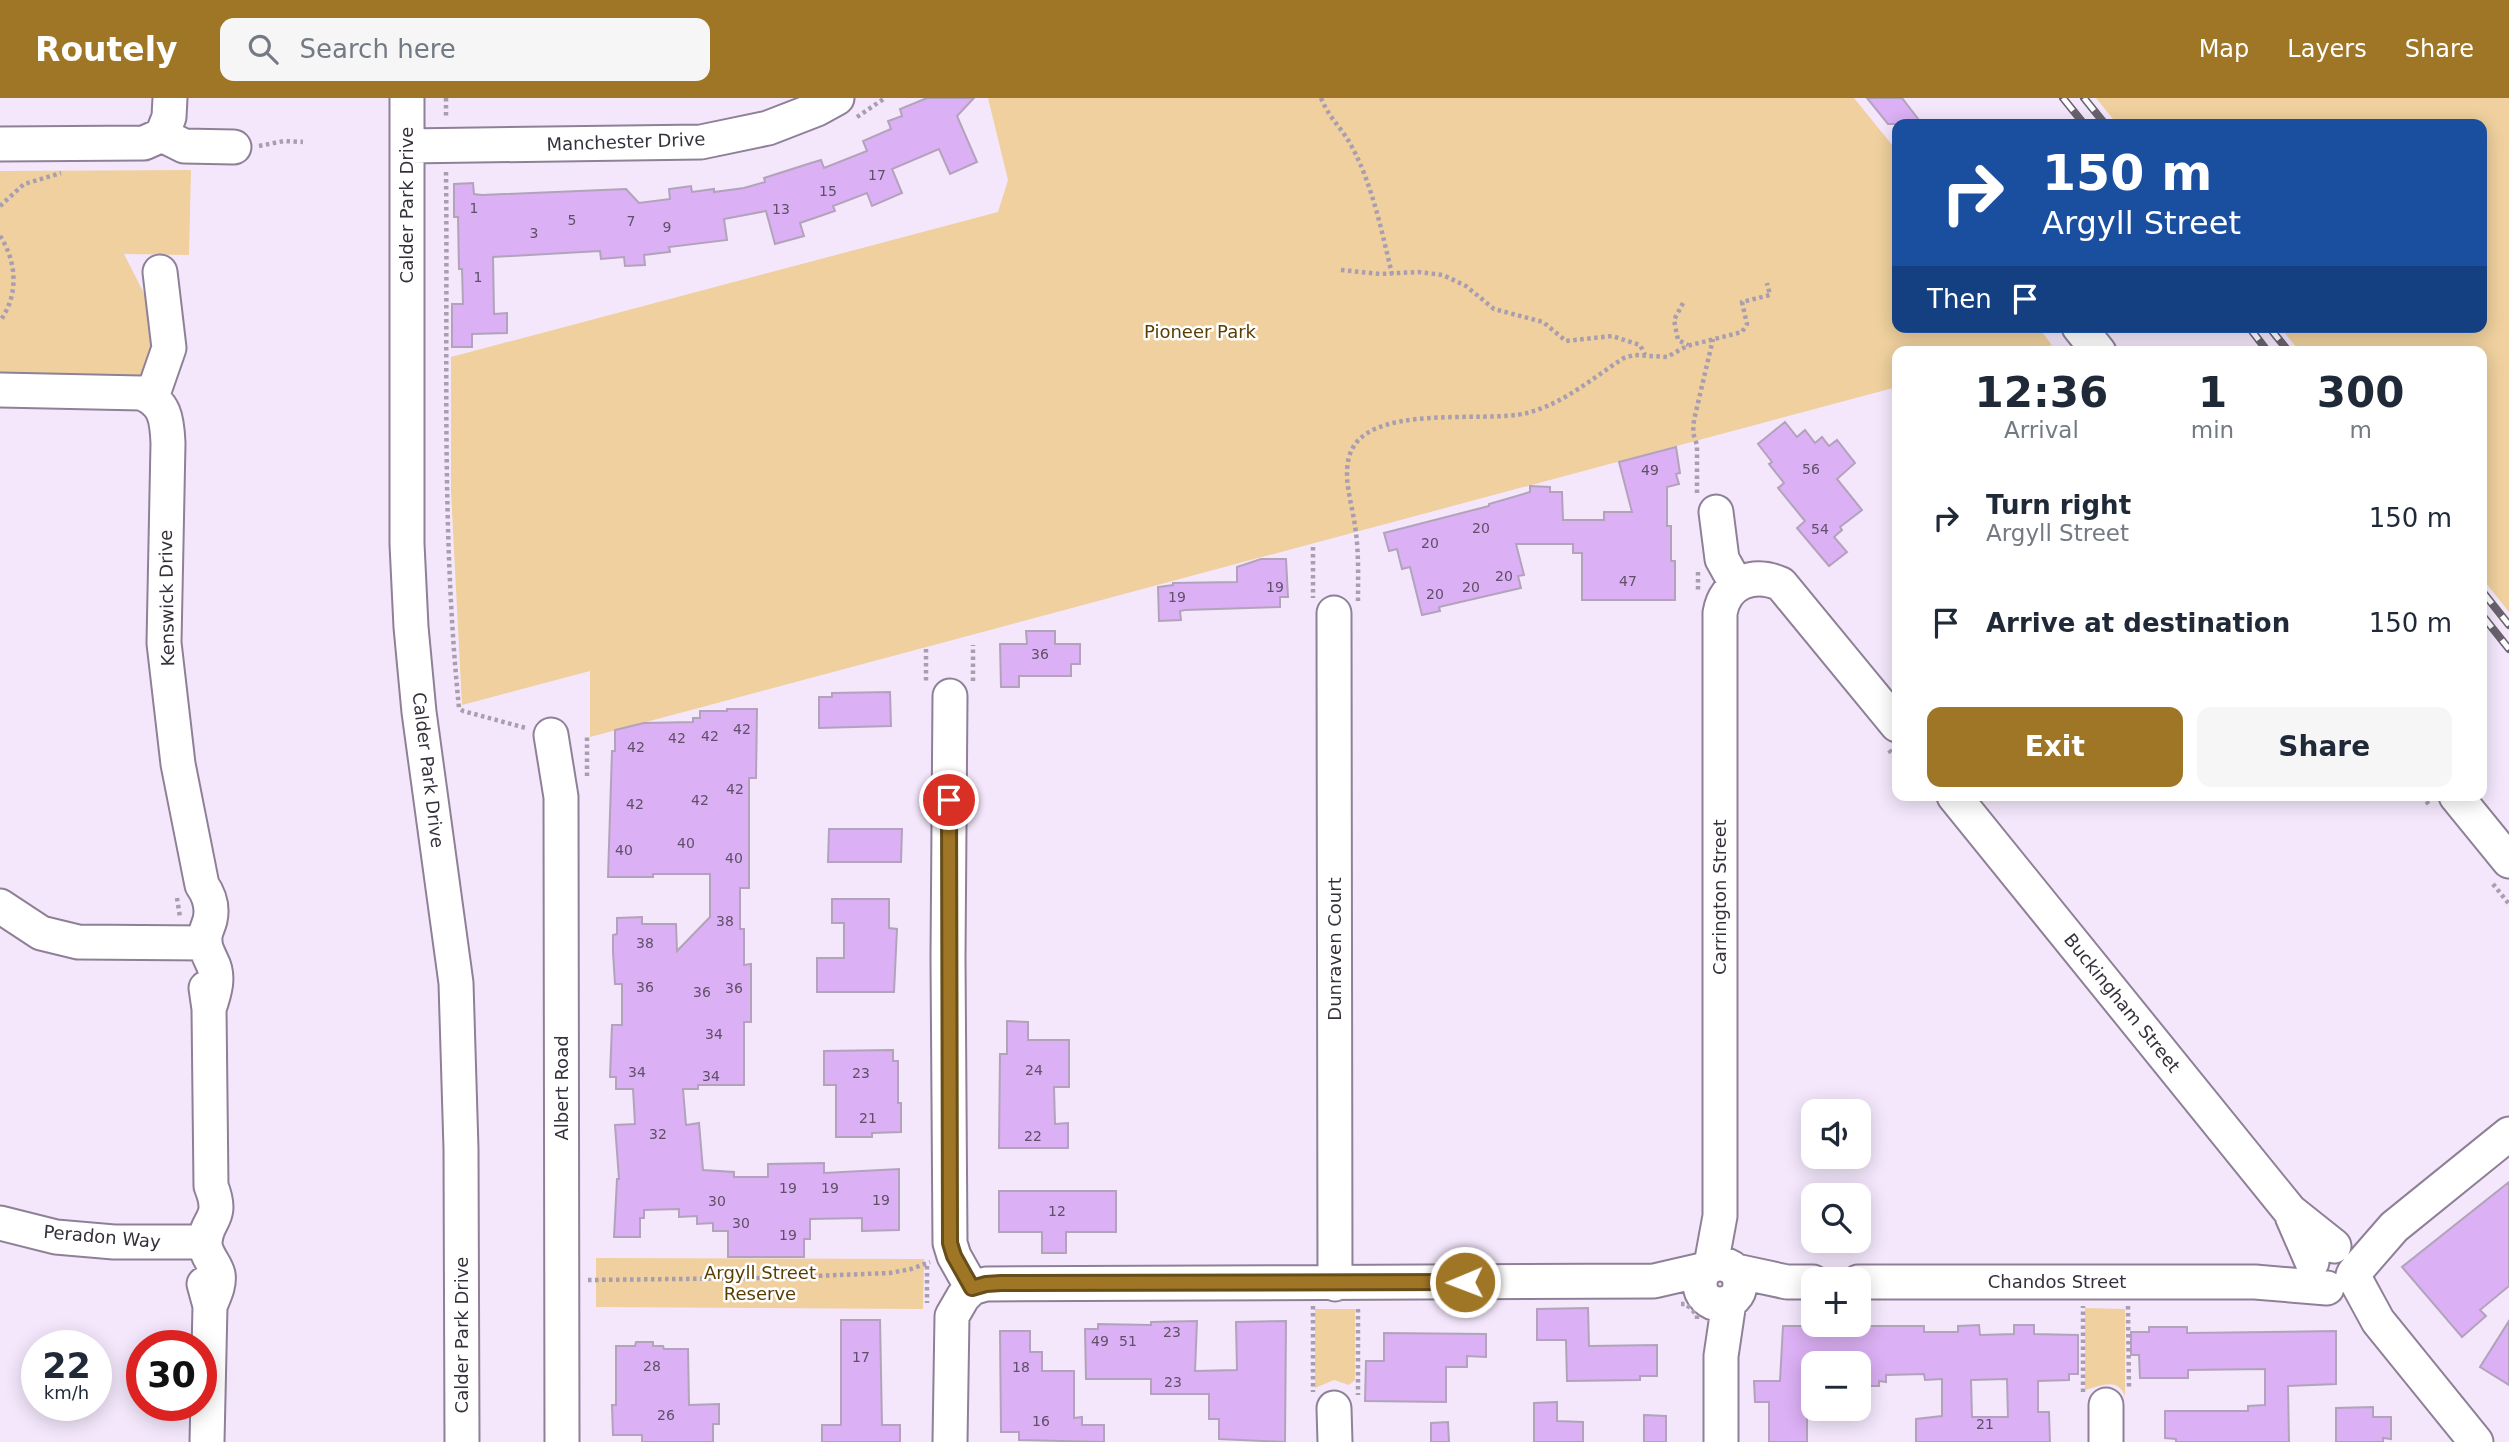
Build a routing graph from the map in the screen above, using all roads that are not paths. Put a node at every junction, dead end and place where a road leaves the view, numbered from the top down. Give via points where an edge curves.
1 (170, 98) edge
2 (407, 98) edge
3 (837, 98) edge
4 (162, 135) junction
5 (0, 144) edge
6 (407, 146) junction
7 (234, 147) road end
8 (160, 271) dead end
9 (0, 390) edge
10 (152, 397) junction
11 (1712, 507) road end
12 (1736, 584) junction
13 (1334, 613) road end
14 (950, 696) dead end
15 (551, 735) road end
16 (1892, 736) edge
17 (1958, 801) edge
18 (2460, 801) edge
19 (2509, 861) edge
20 (0, 906) edge
21 (199, 944) junction
22 (2509, 1133) edge
23 (0, 1223) edge
24 (197, 1242) junction
25 (2333, 1268) junction
26 (1800, 1282) edge
27 (1871, 1282) edge
28 (972, 1288) junction
29 (1718, 1289) junction
30 (1327, 1296) junction
31 (2106, 1402) road end
32 (1335, 1403) road end
33 (207, 1442) edge
34 (461, 1442) edge
35 (562, 1442) edge
36 (950, 1442) edge
37 (1335, 1442) edge
38 (1721, 1442) edge
39 (2106, 1442) edge
40 (2476, 1442) edge

1 - 4 street
2 - 6 street, Calder Park Drive
3 - 6 street, Manchester Drive via 768,128 701,142
4 - 5 street via 132,144
4 - 7 street via 184,146
6 - 34 street, Calder Park Drive via 407,544 419,712 456,983
8 - 10 street via 169,348
9 - 10 street via 130,392
10 - 21 street, Kenswick Drive via 161,407 167,428 164,643 178,764 202,885 210,897 211,918
11 - 12 street via 1722,559
12 - 16 street via 1757,577 1781,583
12 - 29 street, Carrington Street via 1725,596 1720,613
13 - 30 street, Dunraven Court
14 - 28 street via 950,1243
15 - 35 street, Albert Road via 561,797
17 - 25 street, Buckingham Street
18 - 19 street
20 - 21 street via 41,933 78,943
21 - 24 street, Kenswick Drive via 214,964 217,987 209,1009 211,1186 217,1211
22 - 25 street via 2393,1229
23 - 24 street, Peradon Way via 56,1237
24 - 33 street via 218,1275 210,1306
25 - 27 street, Chandos Street via 2255,1282
25 - 40 street, Buckingham Street
26 - 29 street via 1755,1290
28 - 30 street via 1001,1283
28 - 36 street via 952,1316
29 - 30 street
29 - 38 street, Carrington Street
31 - 39 street
32 - 37 street

